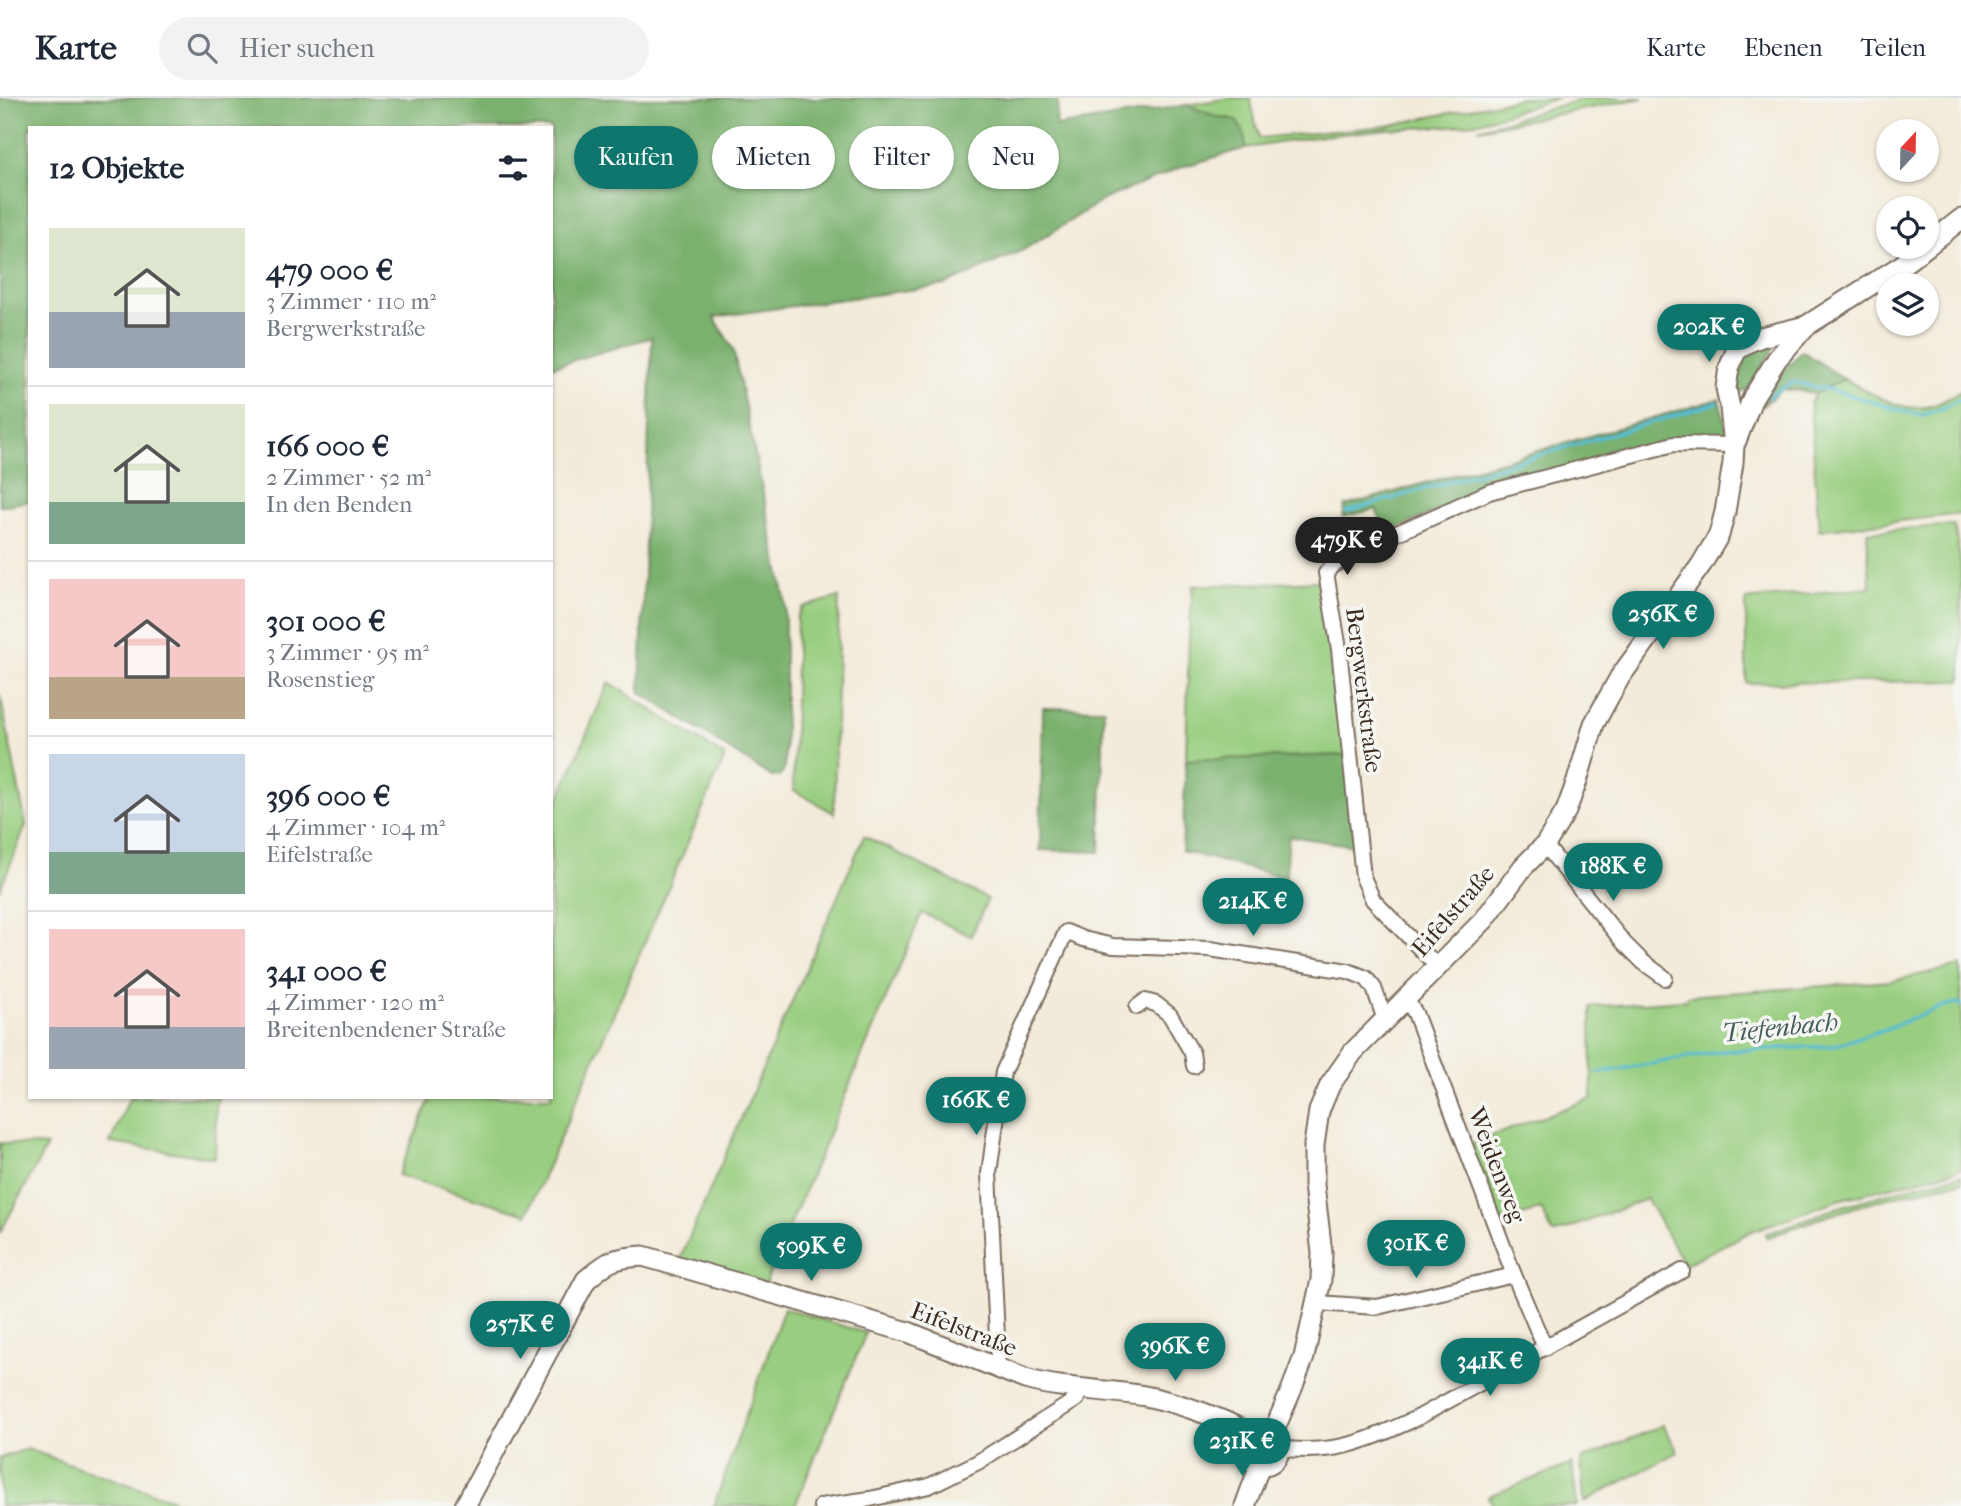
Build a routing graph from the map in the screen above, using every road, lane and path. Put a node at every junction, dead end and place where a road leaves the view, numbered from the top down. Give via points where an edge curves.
1 (1961, 219) edge
2 (1939, 236) edge
3 (1910, 259) edge
4 (1806, 326) junction
5 (1775, 333) junction
6 (1777, 359) junction
7 (1726, 388) junction
8 (1753, 397) junction
9 (1734, 445) junction
10 (1545, 845) junction
11 (1437, 966) junction
12 (1665, 978) dead end
13 (1406, 999) junction
14 (1137, 1007) dead end
15 (1385, 1020) junction
16 (1194, 1066) dead end
17 (1682, 1271) dead end
18 (1514, 1275) junction
19 (1317, 1303) junction
20 (1545, 1348) junction
21 (995, 1367) junction
22 (1079, 1389) junction
23 (1270, 1435) junction
24 (1260, 1465) junction
25 (465, 1506) edge
26 (821, 1506) edge
27 (1245, 1506) edge

1 - 2 street
3 - 4 street
4 - 5 street
4 - 6 street
5 - 6 street via 1781,343
5 - 7 street via 1736,351
6 - 8 street
7 - 8 street via 1736,399
7 - 9 street
8 - 9 street
9 - 10 street, Eifelstraße via 1718,535 1606,702 1594,724 1566,811
9 - 11 street, Bergwerkstraße via 1674,444 1489,492 1357,551 1326,573 1339,649 1363,877 1373,900
10 - 11 street, Eifelstraße via 1484,920
10 - 12 street via 1624,943
11 - 13 street, Eifelstraße
13 - 15 street, Eifelstraße
13 - 18 street, Weidenweg
14 - 16 street via 1145,1001 1170,1015 1192,1053
15 - 19 street, Eifelstraße via 1329,1085 1319,1111 1314,1145 1322,1253
15 - 21 street via 1374,988 1366,978 1349,971 1210,949 1113,946 1066,932 1003,1072 989,1173
17 - 20 street
18 - 19 street via 1377,1307
18 - 20 street, Weidenweg
19 - 23 street, Eifelstraße via 1304,1357
20 - 23 street via 1419,1417 1342,1448 1315,1451
21 - 22 street, Eifelstraße via 1045,1385
21 - 25 street, Eifelstraße via 908,1332 643,1256 616,1258 586,1280
22 - 23 street, Eifelstraße via 1169,1402
22 - 26 street via 1077,1399 978,1462 929,1486
23 - 24 street via 1273,1461
23 - 24 street via 1247,1445 1248,1455
24 - 27 street

